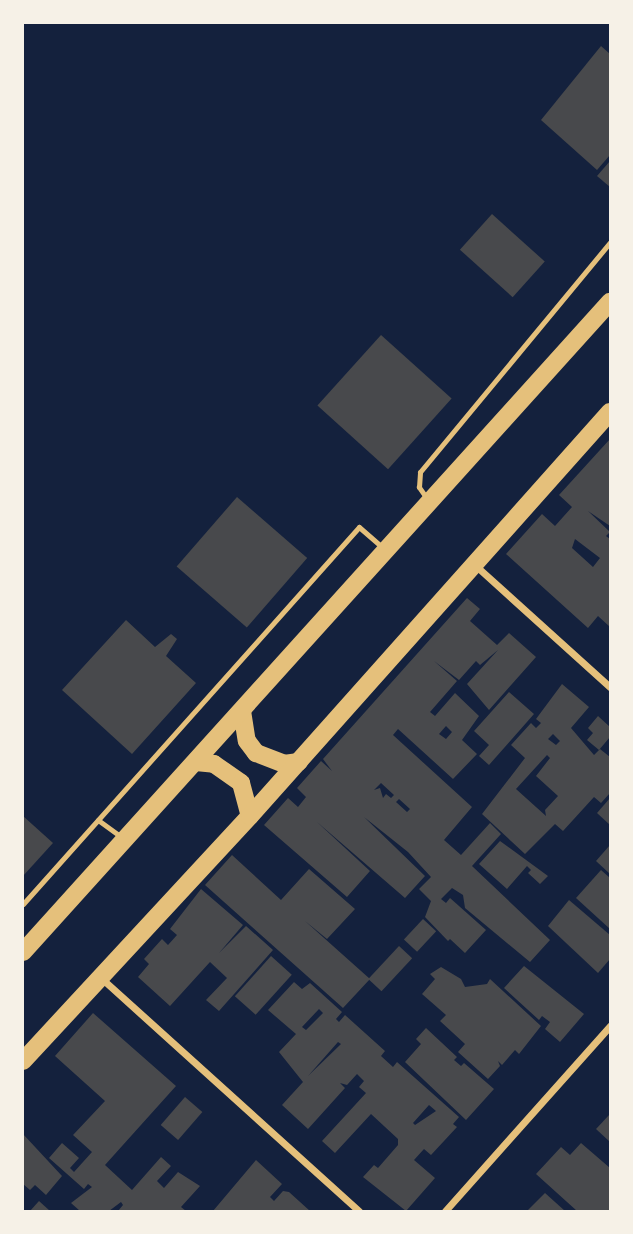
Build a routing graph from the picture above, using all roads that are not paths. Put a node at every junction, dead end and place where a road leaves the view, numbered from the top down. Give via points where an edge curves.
1 (610, 242) edge
2 (610, 302) edge
3 (610, 412) edge
4 (430, 503) junction
5 (387, 551) junction
6 (475, 565) junction
7 (610, 687) edge
8 (242, 711) junction
9 (197, 762) junction
10 (299, 762) junction
11 (250, 816) junction
12 (98, 820) junction
13 (126, 840) junction
14 (23, 904) edge
15 (23, 952) edge
16 (99, 977) junction
17 (610, 1026) edge
18 (23, 1061) edge
19 (359, 1211) edge
20 (444, 1211) edge

1 - 4 lane via 420,472 419,487
2 - 4 main road
3 - 6 main road
4 - 5 main road
5 - 8 main road
5 - 12 lane via 359,527
6 - 7 street
6 - 10 main road
8 - 9 main road
8 - 10 main road via 247,741 256,752 284,764
9 - 11 main road via 229,772 241,783
9 - 13 main road
10 - 11 main road
11 - 16 main road
12 - 13 lane
12 - 14 lane
13 - 15 main road
16 - 18 main road
16 - 19 street
17 - 20 street

